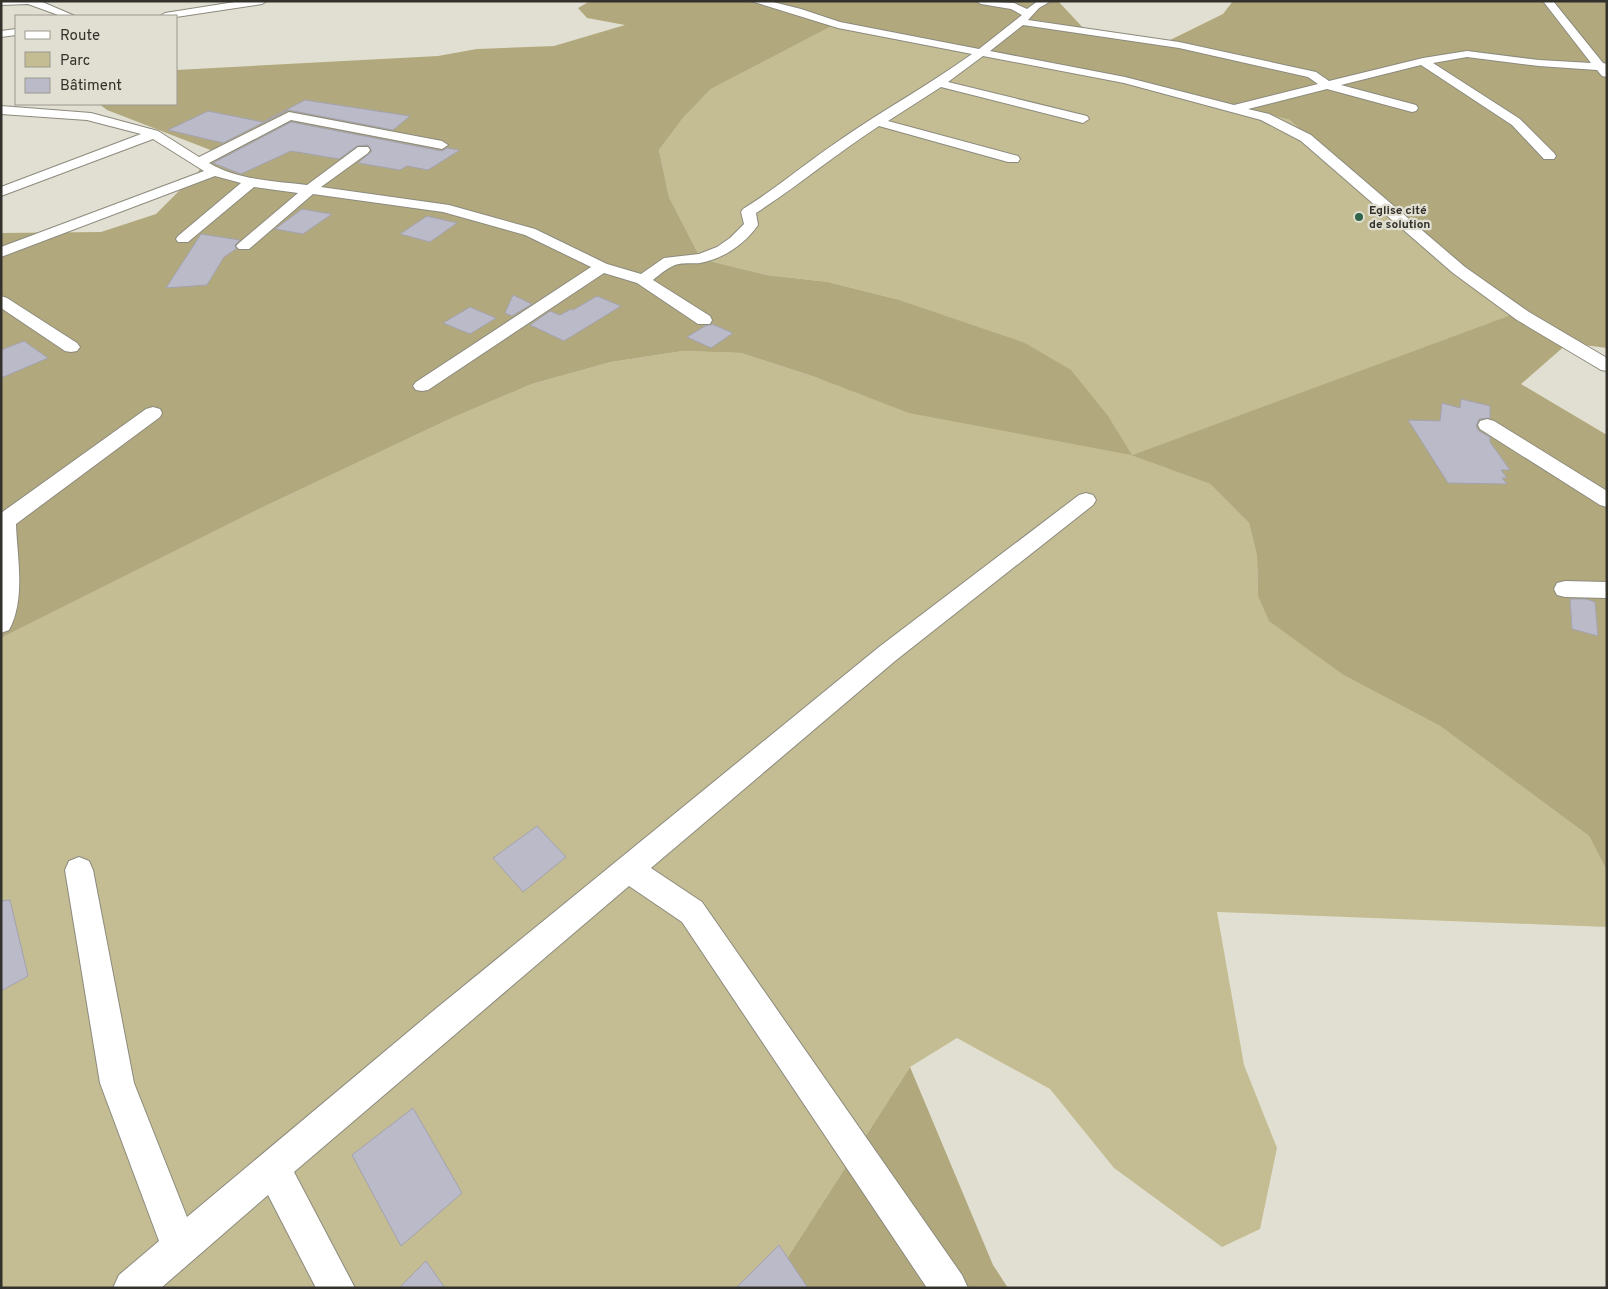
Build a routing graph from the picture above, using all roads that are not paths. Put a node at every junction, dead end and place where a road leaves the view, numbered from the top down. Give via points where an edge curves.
1 (26, 1) edge
2 (30, 1) edge
3 (756, 1) edge
4 (981, 1) edge
5 (1046, 1) edge
6 (1548, 1) edge
7 (1, 2) edge
8 (257, 2) edge
9 (67, 15) edge
10 (172, 15) edge
11 (1025, 18) junction
12 (15, 32) edge
13 (1, 34) edge
14 (979, 53) junction
15 (1423, 61) junction
16 (1604, 69) edge
17 (939, 83) junction
18 (1327, 85) junction
19 (1235, 108) junction
20 (1412, 108) dead end
21 (1, 110) edge
22 (1083, 119) dead end
23 (878, 122) junction
24 (154, 134) junction
25 (442, 145) dead end
26 (363, 150) dead end
27 (1549, 156) dead end
28 (1013, 159) dead end
29 (200, 162) junction
30 (214, 172) junction
31 (252, 182) junction
32 (308, 191) junction
33 (1, 192) edge
34 (183, 239) dead end
35 (244, 246) dead end
36 (1, 252) edge
37 (602, 267) junction
38 (643, 280) junction
39 (1, 301) edge
40 (704, 320) dead end
41 (71, 347) dead end
42 (1607, 366) edge
43 (422, 386) dead end
44 (153, 413) dead end
45 (1487, 425) dead end
46 (1086, 500) dead end
47 (1607, 500) edge
48 (1565, 589) dead end
49 (1607, 590) edge
50 (1, 624) edge
51 (628, 869) junction
52 (79, 870) dead end
53 (273, 1168) junction
54 (180, 1247) junction
55 (132, 1288) edge
56 (336, 1288) edge
57 (948, 1288) edge

1 - 7 street
2 - 9 street
3 - 14 street via 838,25
4 - 11 street via 1014,6
5 - 11 street
6 - 16 street
8 - 10 street
11 - 14 street
11 - 18 street via 1179,45 1312,74
12 - 13 street
14 - 17 street
14 - 19 street via 1125,80
15 - 16 street via 1467,54
15 - 18 street
15 - 27 street via 1516,122
17 - 22 street
17 - 23 street
18 - 19 street
18 - 20 street
19 - 42 street via 1265,117 1306,138 1459,270 1523,316
21 - 24 street via 87,116
23 - 28 street
23 - 38 street via 748,212 751,225 731,244 701,258 669,261
24 - 29 street
24 - 33 street
25 - 29 street via 289,116
26 - 32 street
29 - 30 street
30 - 31 street
30 - 36 street
31 - 32 street
31 - 34 street
32 - 35 street
32 - 37 street via 444,208 530,232
37 - 38 street
37 - 43 street
38 - 40 street
39 - 41 street
44 - 50 street via 5,521 8,593
45 - 47 street
46 - 51 street via 887,654
48 - 49 street
51 - 53 street
51 - 57 street via 692,912
52 - 54 street via 117,1083
53 - 54 street
53 - 56 street
54 - 55 street

